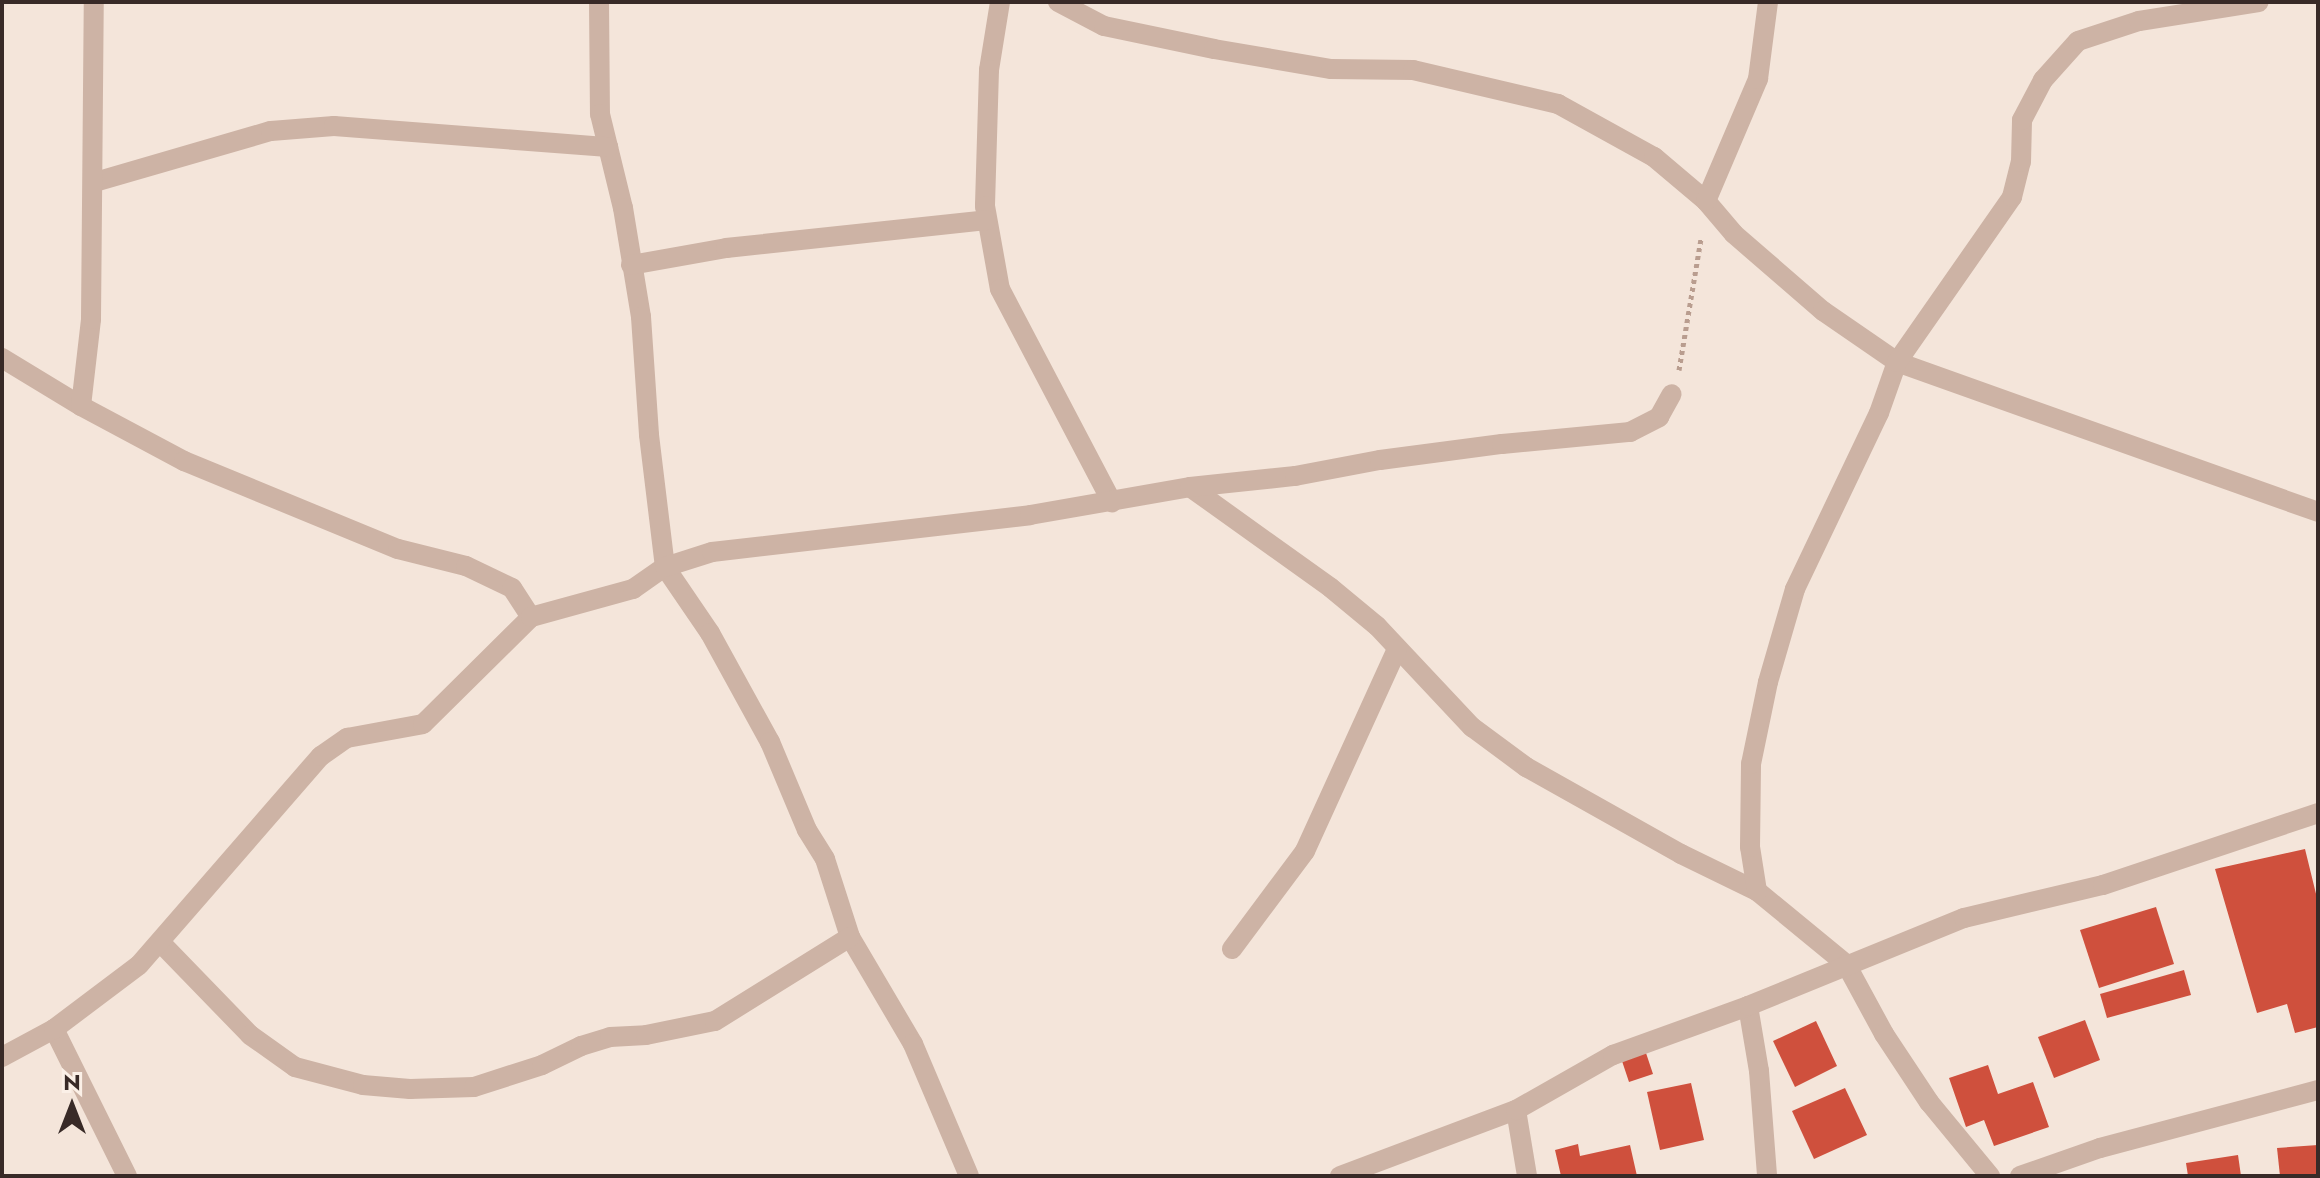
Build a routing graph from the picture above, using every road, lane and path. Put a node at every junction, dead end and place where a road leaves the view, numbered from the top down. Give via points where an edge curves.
1 (94, 2) edge
2 (599, 2) edge
3 (1000, 2) edge
4 (1058, 2) edge
5 (1768, 2) edge
6 (2259, 2) edge
7 (608, 147) junction
8 (95, 182) junction
9 (1706, 201) junction
10 (987, 220) junction
11 (631, 265) junction
12 (2, 358) edge
13 (1897, 362) junction
14 (1672, 394) joint
15 (81, 406) junction
16 (1190, 487) junction
17 (1112, 502) junction
18 (2318, 512) edge
19 (665, 567) junction
20 (531, 617) junction
21 (1397, 649) junction
22 (2318, 813) edge
23 (1757, 891) junction
24 (850, 937) junction
25 (160, 942) junction
26 (1232, 949) dead end
27 (1846, 964) junction
28 (1748, 1006) junction
29 (54, 1029) junction
30 (2, 1057) edge
31 (2318, 1090) edge
32 (1516, 1110) junction
33 (127, 1176) edge
34 (969, 1176) edge
35 (1340, 1176) edge
36 (1527, 1176) edge
37 (1767, 1176) edge
38 (1990, 1176) edge
39 (2020, 1176) edge

1 - 8 street
2 - 7 street via 600,114
3 - 10 street via 989,70
4 - 9 street via 1104,26 1214,49 1331,69 1413,70 1558,104 1654,157
5 - 9 street via 1758,79
6 - 13 street via 2139,21 2078,41 2043,80 2022,120 2021,162 2012,197
7 - 8 street via 334,126 271,131
7 - 11 street
8 - 15 street via 91,319
9 - 13 street via 1734,234 1823,311
9 - 14 path via 1684,352
10 - 11 street via 726,248
10 - 17 street via 1000,289
11 - 19 street via 641,317
12 - 15 street
13 - 18 street
13 - 23 street via 1879,413 1795,589 1768,682 1751,764 1750,847
14 - 16 street via 1659,417 1630,432
15 - 20 street via 184,461 298,509 398,549 466,566 512,588
16 - 17 street
16 - 21 street via 1331,588
17 - 19 street via 712,552
19 - 20 street via 633,589
19 - 24 street via 710,633 770,742 825,859
20 - 25 street via 423,724 347,738 321,756
21 - 23 street via 1472,727 1526,767
21 - 26 street via 1305,851
22 - 27 street via 2103,885 1964,918
23 - 27 street
24 - 25 street via 715,1021 610,1037 474,1087 410,1089 363,1085 295,1067 250,1035
24 - 34 street via 913,1044
25 - 29 street via 139,965
27 - 28 street
27 - 38 street via 1929,1102
28 - 32 street via 1613,1055
28 - 37 street
29 - 30 street
29 - 33 street
31 - 39 street via 2100,1148
32 - 35 street
32 - 36 street

